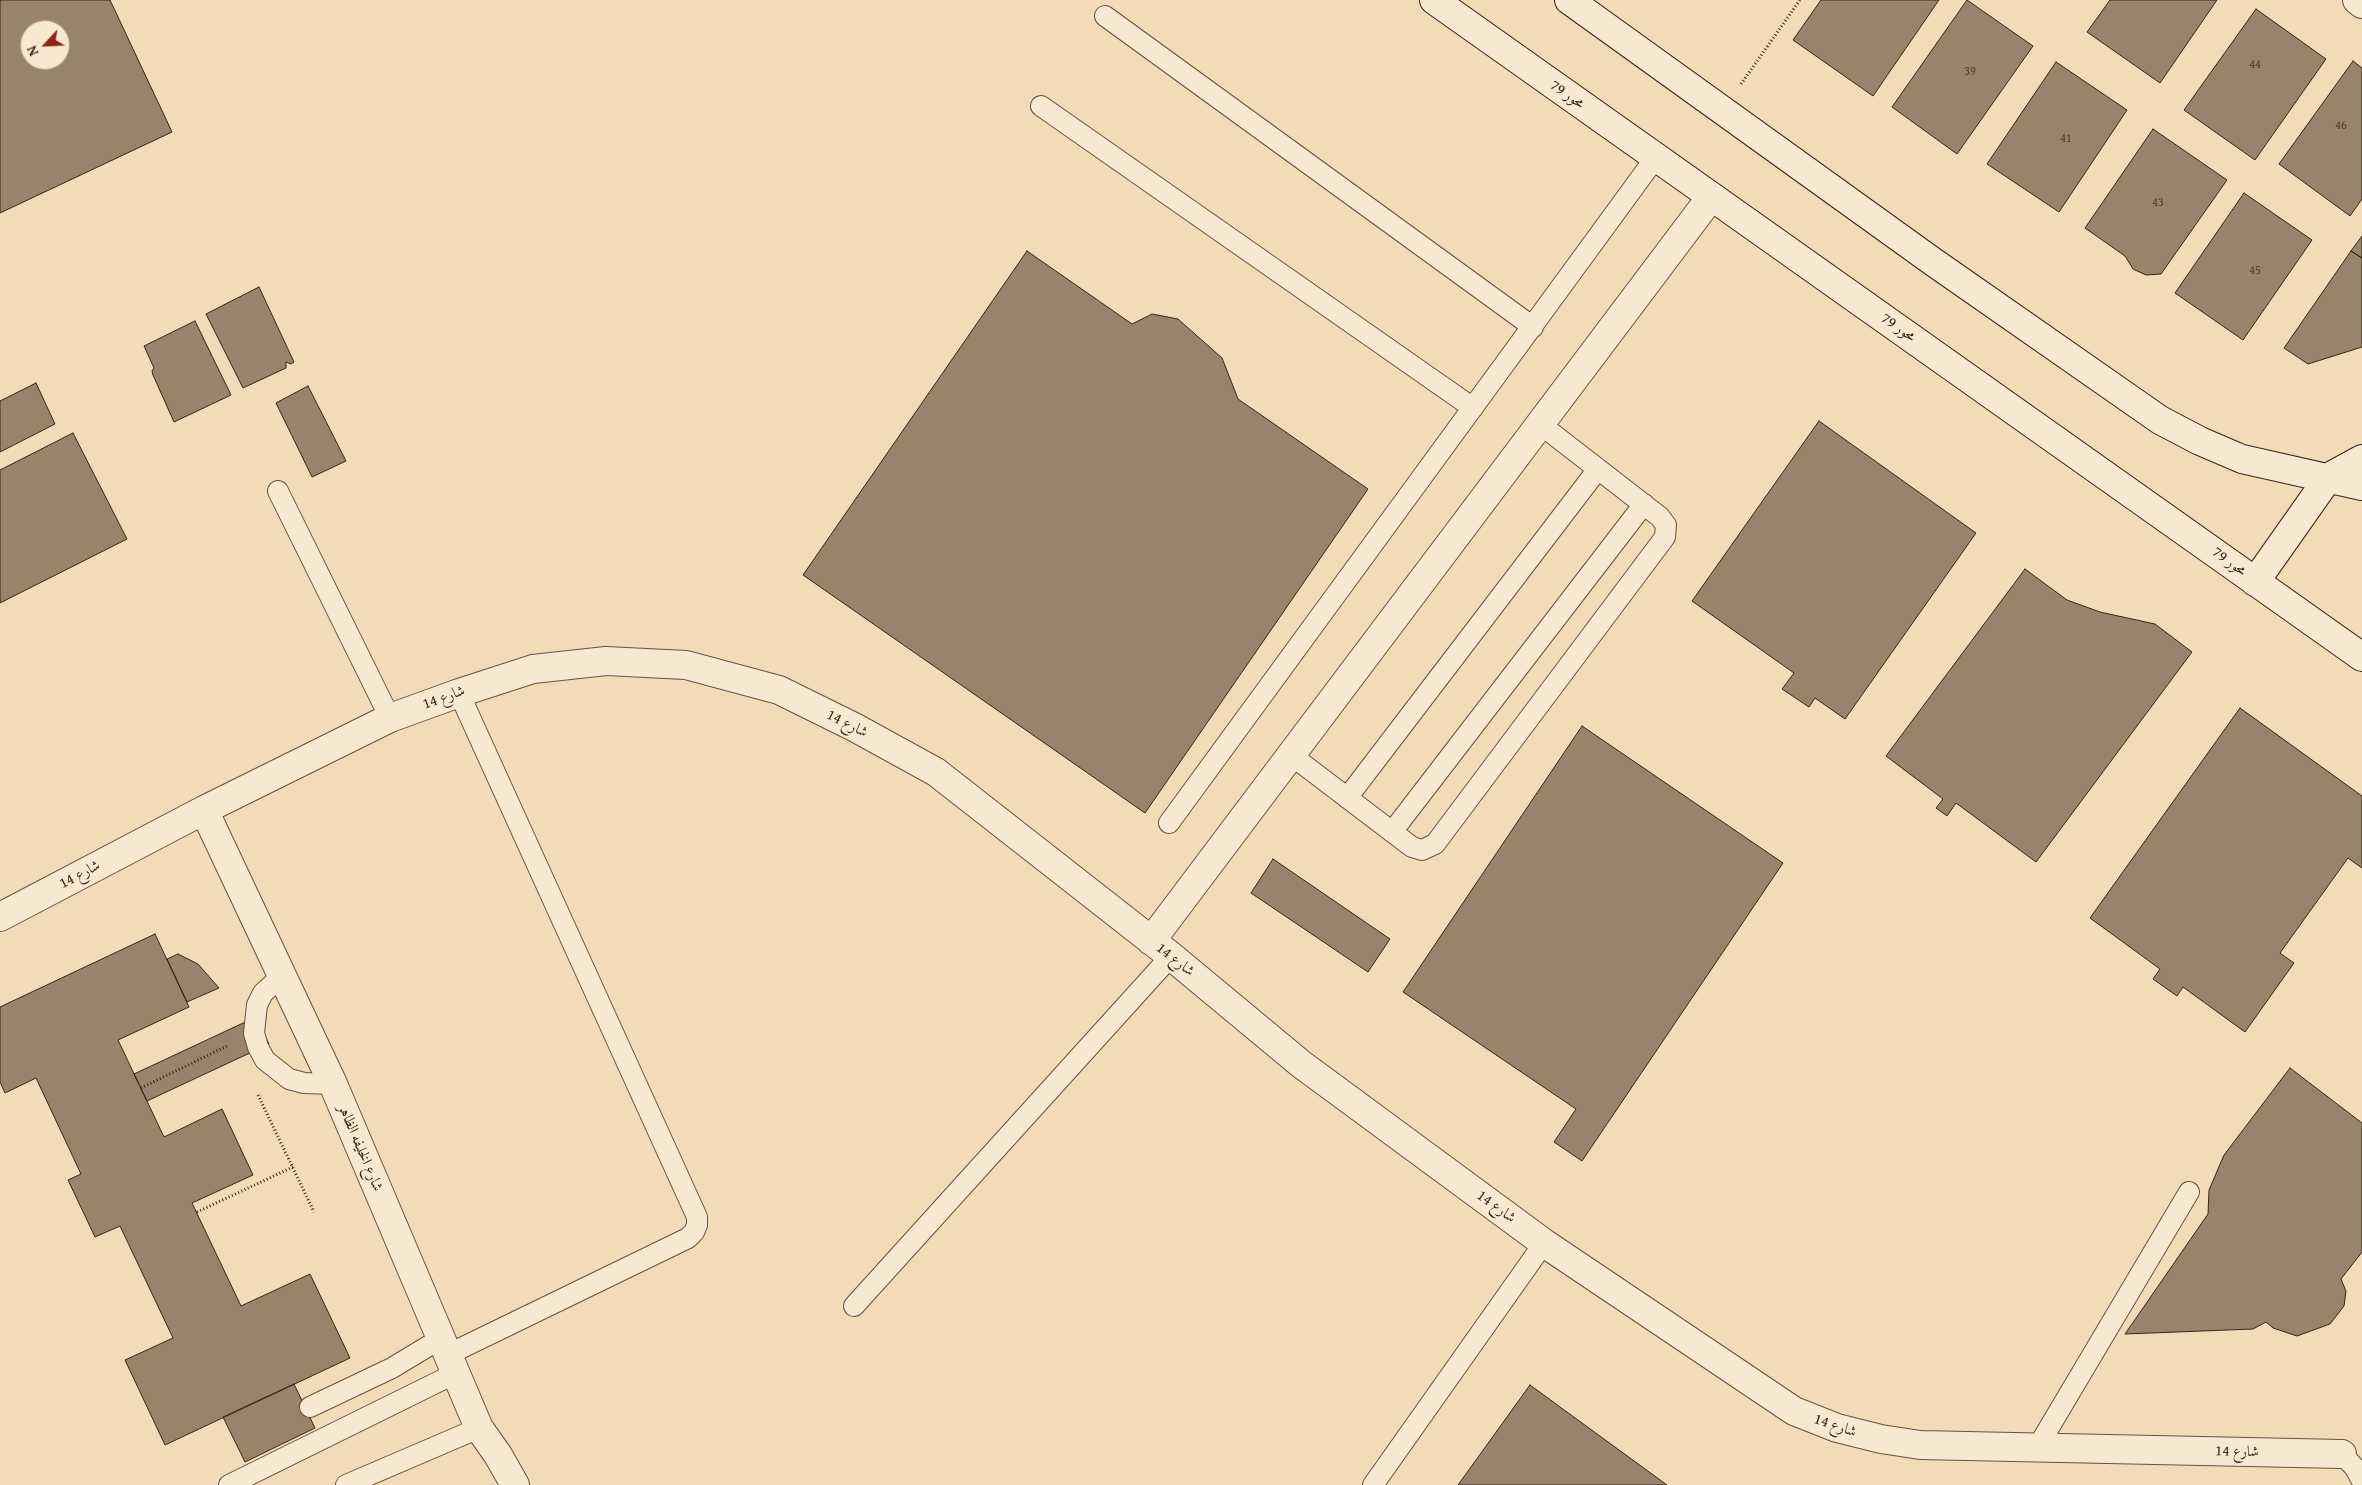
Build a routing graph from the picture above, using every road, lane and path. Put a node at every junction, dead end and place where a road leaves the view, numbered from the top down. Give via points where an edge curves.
1 (1434, 0) edge
2 (1569, 0) edge
3 (1800, 0) edge
4 (2357, 0) edge
5 (2362, 4) edge
6 (1105, 16) dead end
7 (1041, 106) dead end
8 (1722, 111) junction
9 (1656, 157) junction
10 (1712, 197) junction
11 (1532, 327) junction
12 (1473, 408) junction
13 (1540, 424) junction
14 (2362, 459) edge
15 (1598, 469) junction
16 (2329, 477) junction
17 (2362, 486) edge
18 (278, 491) dead end
19 (1644, 504) junction
20 (2255, 582) junction
21 (2362, 657) edge
22 (458, 693) junction
23 (390, 718) junction
24 (1291, 755) junction
25 (1347, 798) junction
26 (204, 810) junction
27 (1169, 823) dead end
28 (1392, 832) junction
29 (0, 917) edge
30 (1161, 948) junction
31 (283, 975) junction
32 (254, 1033) junction
33 (332, 1084) junction
34 (254, 1087) dead end
35 (141, 1088) dead end
36 (292, 1167) junction
37 (2188, 1192) dead end
38 (197, 1212) dead end
39 (314, 1212) dead end
40 (1544, 1243) junction
41 (854, 1306) dead end
42 (447, 1356) junction
43 (310, 1407) dead end
44 (479, 1428) junction
45 (2037, 1448) junction
46 (2342, 1454) joint
47 (2362, 1481) edge
48 (229, 1485) edge
49 (346, 1485) edge
50 (515, 1485) edge
51 (1374, 1485) edge

1 - 9 street, محور 79
2 - 8 street
3 - 8 path
4 - 5 street
6 - 11 lane
7 - 12 lane
8 - 16 street via 2160,420 2242,459
9 - 10 street, محور 79
9 - 11 lane
10 - 13 street
10 - 20 street, محور 79
11 - 12 lane
12 - 27 lane
13 - 15 lane
13 - 24 street
14 - 16 street
15 - 19 lane
15 - 25 lane
16 - 17 street
16 - 20 street
18 - 23 lane
19 - 28 lane
19 - 28 lane via 1666,525 1665,537 1435,844 1422,850 1412,847
20 - 21 street, محور 79
22 - 23 street, شارع 14
22 - 30 street, شارع 14 via 533,669 606,661 686,665 779,690 936,772
22 - 42 lane via 693,1208 697,1225 688,1238
23 - 26 street, شارع 14
24 - 25 lane
24 - 30 street
25 - 28 lane
26 - 29 street, شارع 14
26 - 31 street, شارع الخليفه الظاهر
30 - 40 street, شارع 14 via 1301,1064
30 - 41 lane
31 - 32 lane via 263,993 257,1005
31 - 33 street, شارع الخليفه الظاهر
32 - 33 lane via 265,1060 276,1071 304,1083
32 - 35 path
33 - 42 street, شارع الخليفه الظاهر
34 - 36 path
36 - 38 path
36 - 39 path
37 - 45 lane
40 - 45 street, شارع 14 via 1794,1411 1828,1425 1920,1445
40 - 51 lane
42 - 43 lane via 392,1368
42 - 44 street, شارع الخليفه الظاهر
42 - 48 lane
44 - 49 lane
44 - 50 street, شارع الخليفه الظاهر
45 - 46 street, شارع 14
46 - 47 lane

